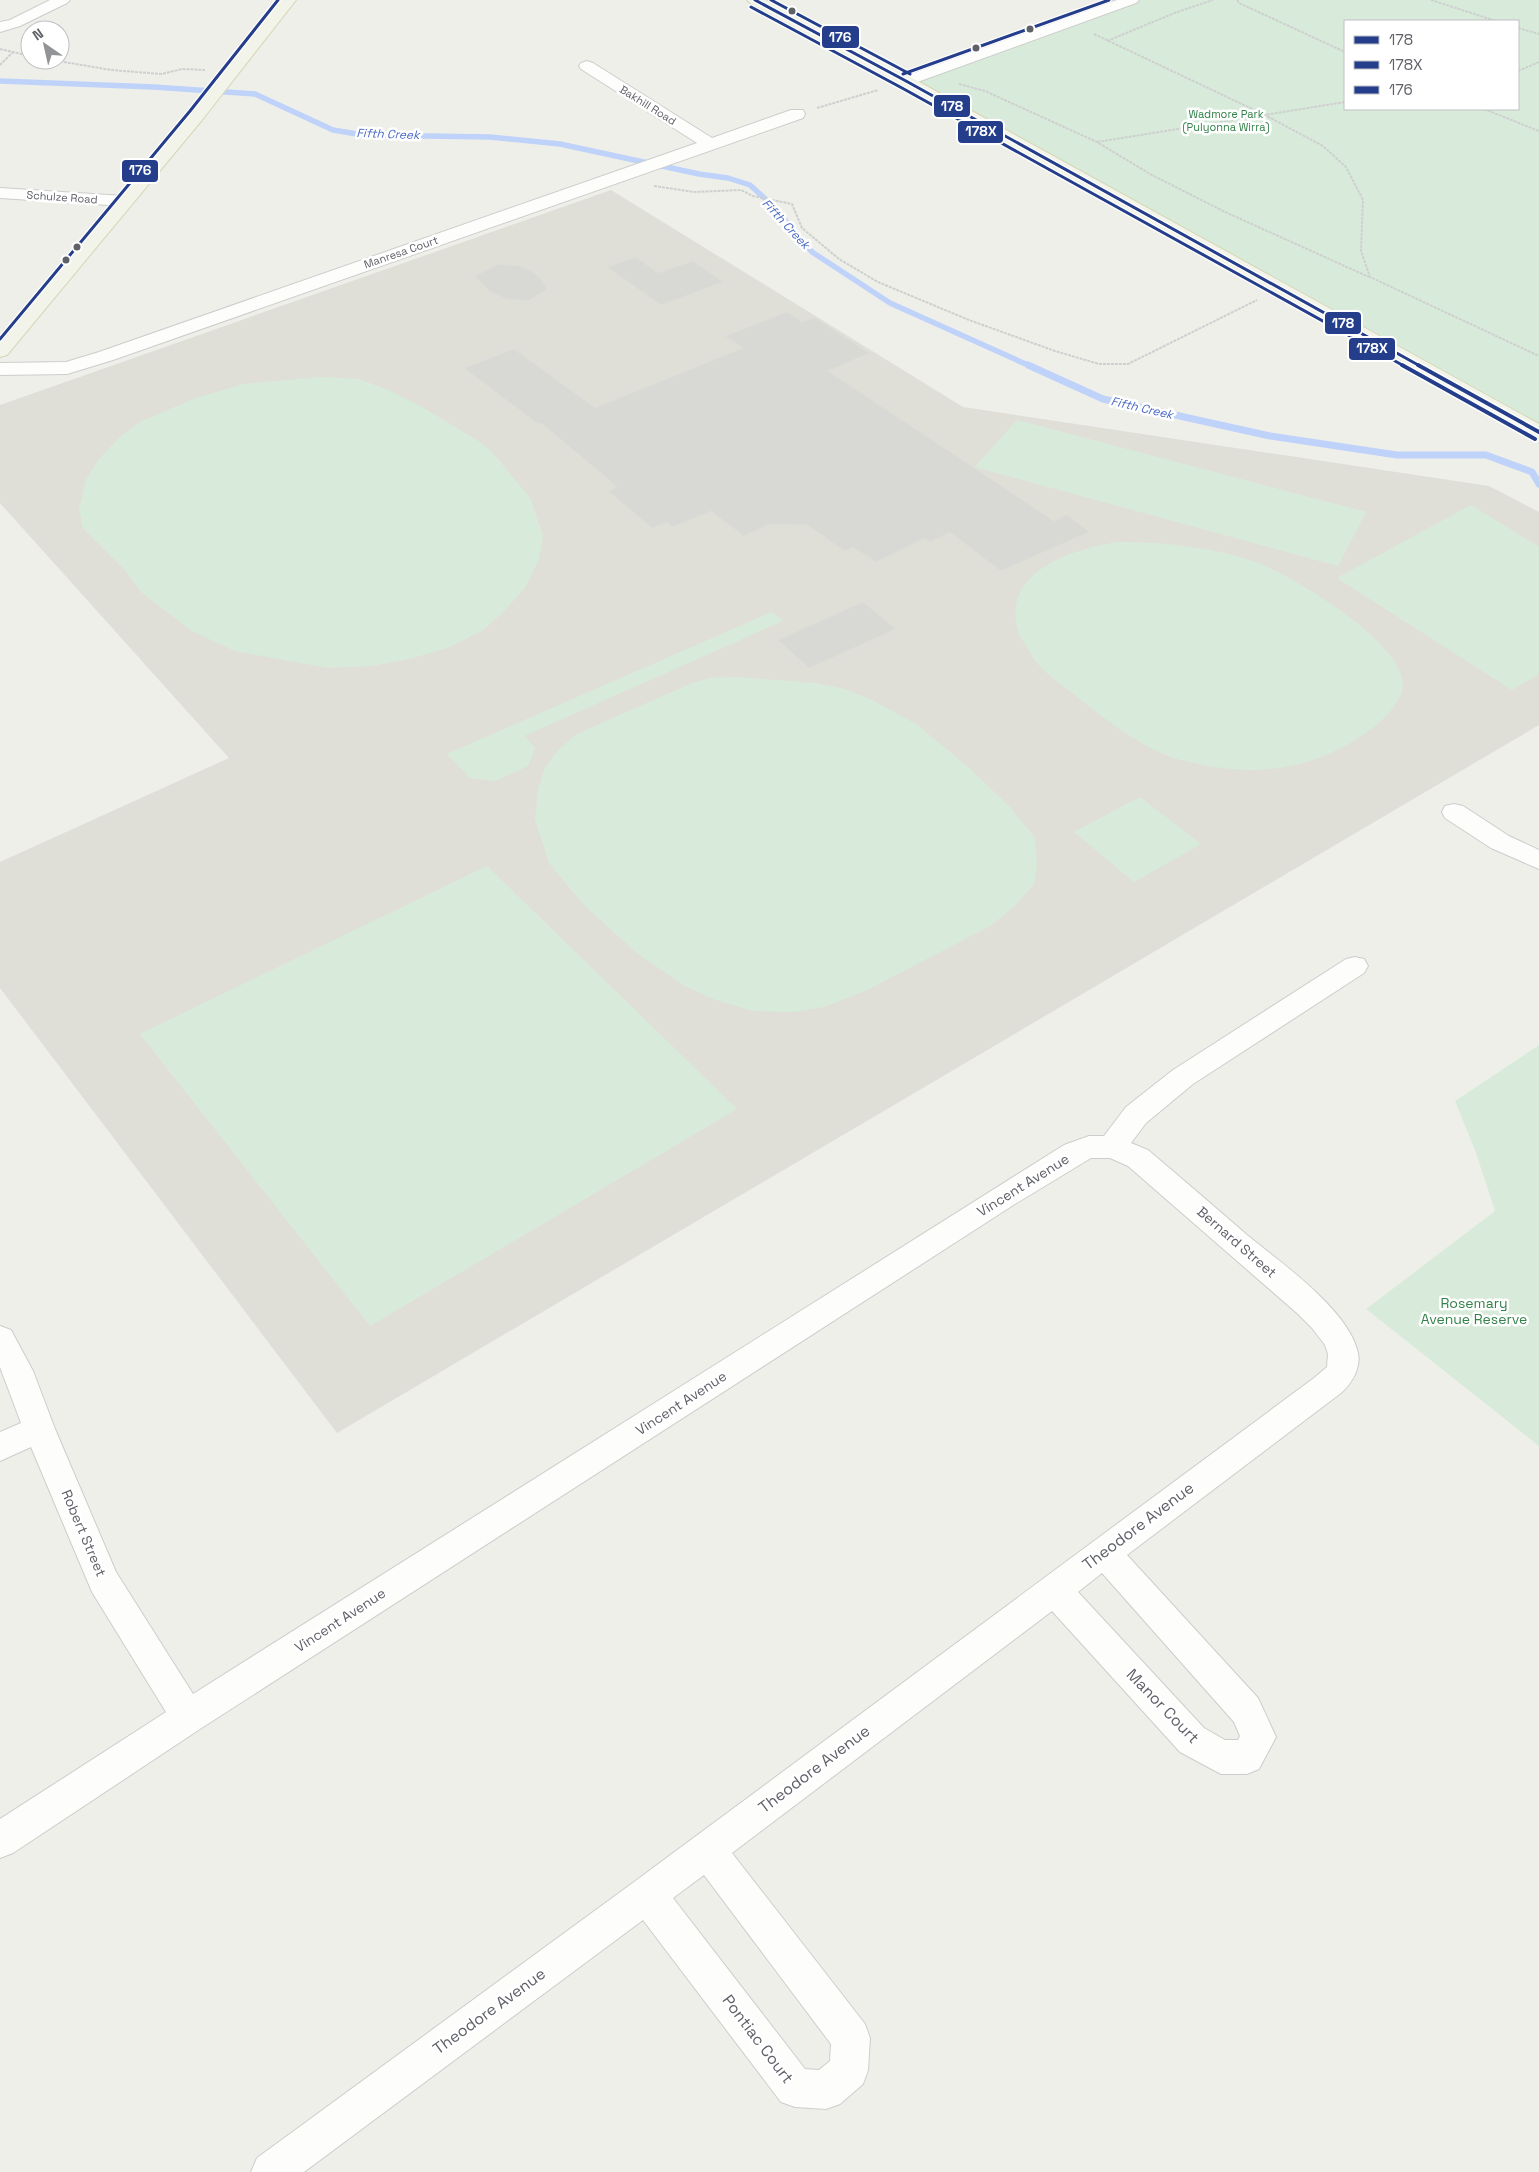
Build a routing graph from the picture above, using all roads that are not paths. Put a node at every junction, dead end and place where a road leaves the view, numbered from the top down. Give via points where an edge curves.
1 (62, 0) edge
2 (273, 0) edge
3 (288, 0) edge
4 (755, 0) edge
5 (1131, 0) edge
6 (0, 27) edge
7 (586, 66) dead end
8 (906, 81) junction
9 (209, 87) junction
10 (797, 114) road end
11 (710, 144) junction
12 (0, 193) edge
13 (105, 199) junction
14 (124, 201) junction
15 (0, 325) edge
16 (0, 351) edge
17 (0, 369) edge
18 (1539, 432) edge
19 (1454, 812) dead end
20 (1539, 860) edge
21 (1355, 966) dead end
22 (1112, 1146) junction
23 (0, 1339) edge
24 (1344, 1356) joint
25 (39, 1429) junction
26 (0, 1447) edge
27 (1104, 1552) junction
28 (1054, 1590) junction
29 (188, 1717) junction
30 (0, 1840) edge
31 (707, 1850) junction
32 (647, 1895) junction
33 (271, 2172) edge

1 - 6 street
2 - 9 main road
3 - 9 main road
4 - 8 main road
5 - 8 street
7 - 11 street, Bakhill Road
8 - 18 main road
9 - 13 main road
9 - 14 main road
10 - 11 street, Manresa Court
11 - 17 street, Manresa Court via 67,368
12 - 13 street, Schulze Road
13 - 14 street, Schulze Road
13 - 15 main road
14 - 16 main road
19 - 20 street via 1500,842
21 - 22 street via 1183,1077 1136,1115
22 - 24 street, Bernard Street via 1138,1158 1309,1306 1333,1329
22 - 29 street, Vincent Avenue via 1089,1147 1074,1153
23 - 25 street, Robert Street via 18,1371
24 - 27 street, Theodore Avenue via 1340,1373 1307,1401
25 - 26 street
25 - 29 street, Robert Street via 104,1581
27 - 28 street, Theodore Avenue
27 - 28 street, Manor Court via 1246,1710 1259,1737 1247,1757 1221,1757 1192,1740
28 - 31 street, Theodore Avenue
29 - 30 street, Vincent Avenue
31 - 32 street, Theodore Avenue
31 - 32 street, Pontiac Court via 851,2038 849,2070 826,2090 795,2088
32 - 33 street, Theodore Avenue

